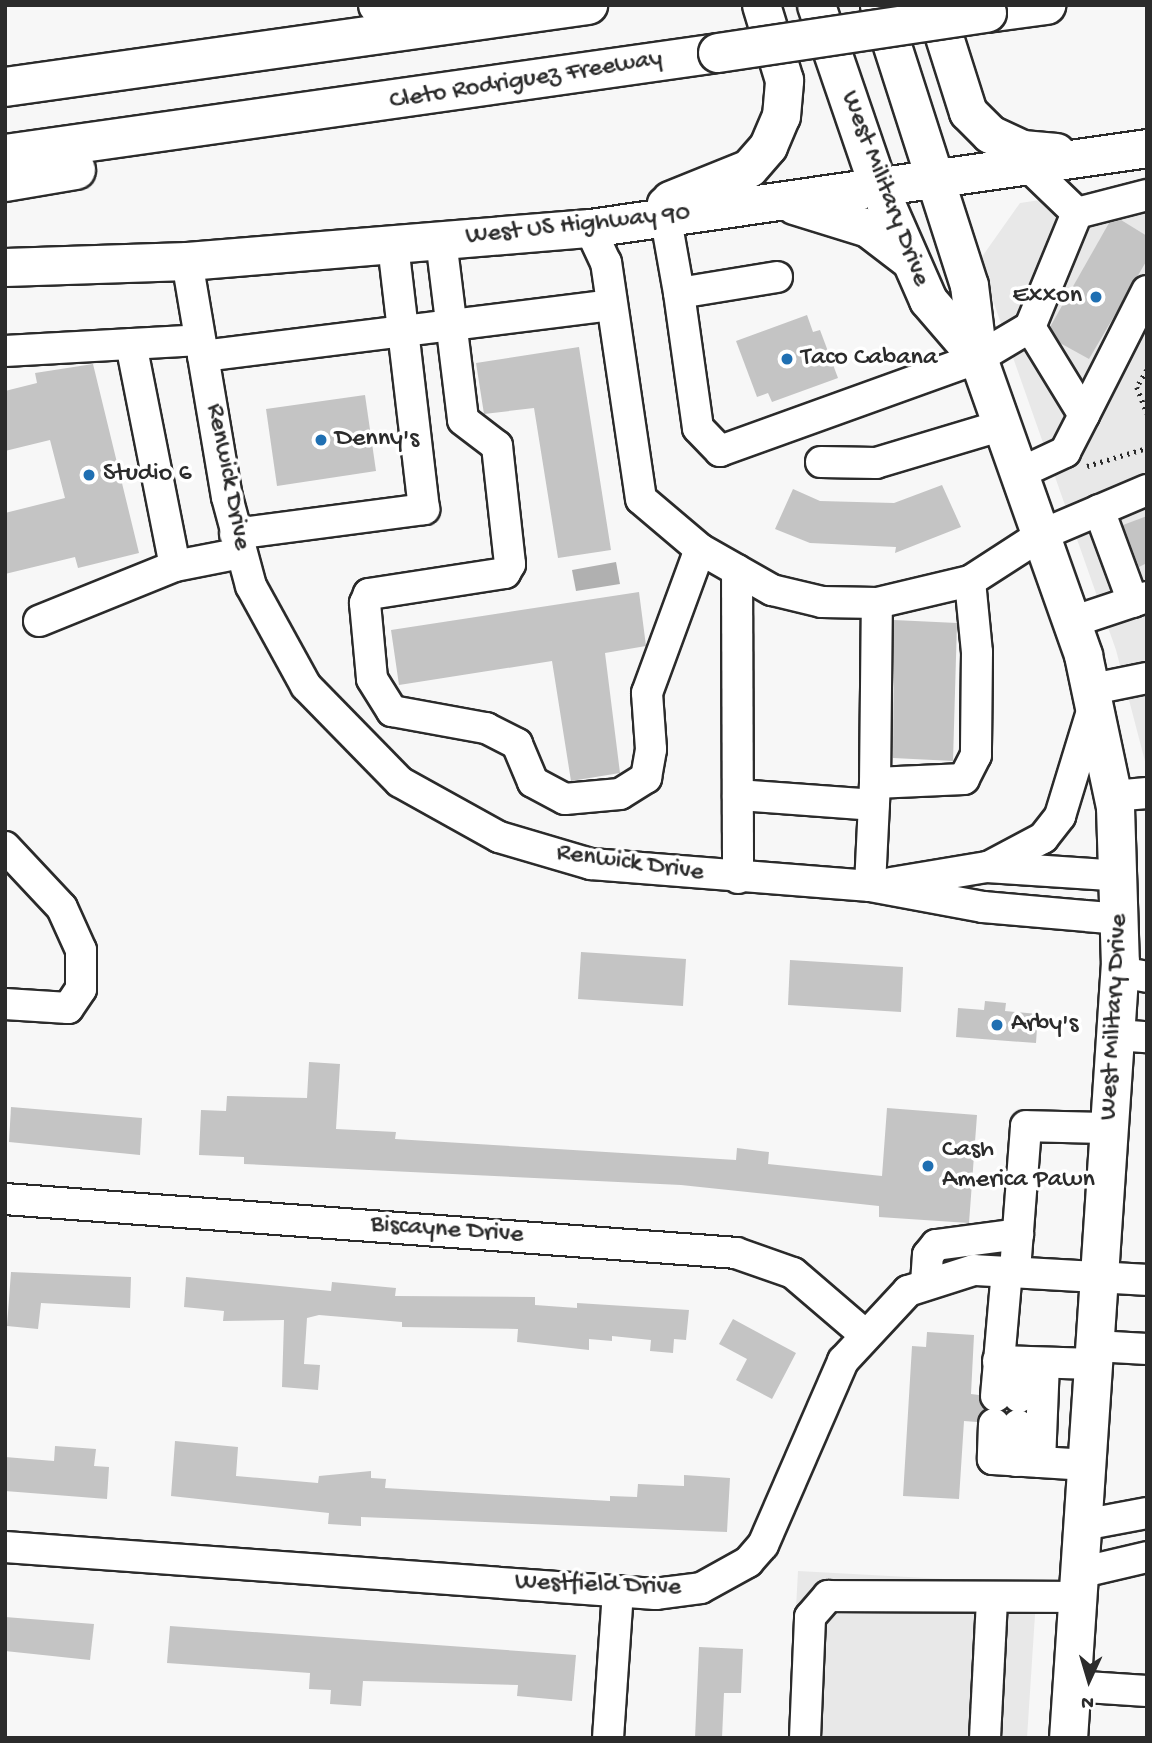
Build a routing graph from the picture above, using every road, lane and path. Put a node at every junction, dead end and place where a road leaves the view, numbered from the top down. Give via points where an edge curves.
1 (378, 5) edge
2 (588, 5) edge
3 (761, 5) edge
4 (816, 5) edge
5 (879, 5) edge
6 (934, 5) edge
7 (1046, 5) edge
8 (518, 16) junction
9 (5, 87) edge
10 (417, 99) junction
11 (1147, 148) edge
12 (5, 154) edge
13 (1080, 155) junction
14 (1026, 164) junction
15 (937, 179) junction
16 (5, 182) edge
17 (878, 186) junction
18 (1147, 195) edge
19 (779, 201) junction
20 (664, 210) junction
21 (1077, 213) junction
22 (590, 228) junction
23 (441, 240) junction
24 (393, 244) junction
25 (187, 261) junction
26 (915, 265) junction
27 (5, 267) edge
28 (777, 277) dead end
29 (1147, 291) edge
30 (679, 293) junction
31 (611, 305) junction
32 (451, 325) junction
33 (1030, 327) junction
34 (404, 330) junction
35 (131, 344) junction
36 (202, 348) junction
37 (5, 351) edge
38 (978, 358) junction
39 (1147, 370) edge
40 (1147, 413) edge
41 (1084, 415) junction
42 (1003, 425) junction
43 (1147, 448) edge
44 (821, 462) dead end
45 (1086, 463) dead end
46 (1020, 473) junction
47 (1147, 490) edge
48 (1099, 510) junction
49 (1041, 535) junction
50 (238, 544) junction
51 (700, 549) junction
52 (174, 566) junction
53 (737, 570) junction
54 (970, 581) junction
55 (1140, 600) edge
56 (877, 603) junction
57 (39, 621) dead end
58 (1072, 622) junction
59 (1147, 678) edge
60 (1094, 695) junction
61 (875, 794) junction
62 (738, 795) junction
63 (1130, 795) edge
64 (5, 847) edge
65 (987, 867) junction
66 (1121, 876) junction
67 (738, 877) junction
68 (870, 886) junction
69 (1120, 919) junction
70 (1133, 975) edge
71 (5, 1004) edge
72 (1131, 1036) edge
73 (1110, 1128) junction
74 (5, 1199) edge
75 (1018, 1234) junction
76 (1011, 1270) junction
77 (1100, 1276) junction
78 (1147, 1280) edge
79 (926, 1283) junction
80 (863, 1333) junction
81 (1147, 1349) edge
82 (1095, 1355) junction
83 (1021, 1362) junction
84 (1028, 1461) junction
85 (1087, 1465) junction
86 (1147, 1513) edge
87 (1083, 1525) junction
88 (5, 1547) edge
89 (1147, 1557) edge
90 (1079, 1585) junction
91 (618, 1591) junction
92 (992, 1599) junction
93 (1071, 1686) junction
94 (1147, 1692) edge
95 (608, 1738) edge
96 (806, 1738) edge
97 (985, 1738) edge
98 (1068, 1738) edge

1 - 8 highway
2 - 8 highway
3 - 20 main road via 784,80 781,116 768,146 749,168
4 - 17 main road, West Military Drive
5 - 15 main road, West Military Drive
6 - 13 main road via 968,112 990,134 1022,149
7 - 10 highway, Cleto Rodriguez Freeway, bridge
8 - 9 highway
10 - 12 highway, Cleto Rodriguez Freeway
10 - 16 highway
11 - 13 main road, West US Highway 90
13 - 14 main road, West US Highway 90
14 - 15 main road, West US Highway 90
14 - 21 street
15 - 17 main road, West US Highway 90
15 - 38 main road, West Military Drive via 969,285
17 - 19 main road, West US Highway 90
17 - 26 main road, West Military Drive
18 - 21 street
19 - 20 main road, West US Highway 90
19 - 26 main road via 868,228
20 - 22 main road, West US Highway 90
20 - 30 street
21 - 33 street
22 - 23 main road, West US Highway 90
22 - 31 street via 605,258
23 - 24 main road, West US Highway 90
23 - 32 street
24 - 25 main road, West US Highway 90
24 - 34 street
25 - 27 main road, West US Highway 90
25 - 36 street, Renwick Drive
26 - 38 main road, West Military Drive via 928,300
28 - 30 street
29 - 41 street
30 - 38 street via 698,428 720,451
31 - 32 street
31 - 51 street via 640,499
32 - 34 street
32 - 51 street via 463,420 497,446 510,565 505,573 369,594 365,603 372,679 392,711 486,727 517,744 533,782 551,794 620,794 646,778 652,749 647,693
33 - 38 street
33 - 41 street
34 - 36 street
34 - 50 street via 424,509
35 - 36 street
35 - 37 street
35 - 52 street
36 - 50 street, Renwick Drive
38 - 42 main road, West Military Drive
39 - 40 path via 1137,387
41 - 46 street via 1065,452
42 - 44 street via 876,463
42 - 46 main road, West Military Drive
43 - 45 path via 1094,468
46 - 49 main road, West Military Drive
47 - 48 street
48 - 49 street
48 - 55 street
49 - 54 street
49 - 58 main road, West Military Drive
50 - 52 street
50 - 67 street, Renwick Drive via 270,627 306,686 366,753 437,806 544,853 642,871
51 - 53 street
52 - 57 street
53 - 56 street via 772,590 822,602
53 - 62 street
54 - 56 street
54 - 61 street via 978,652 976,755 964,779
55 - 58 street
56 - 61 street
58 - 60 main road, West Military Drive
59 - 60 street
60 - 63 main road, West Military Drive
60 - 65 street, Renwick Drive via 1060,816 1027,849
61 - 62 street
61 - 68 street
62 - 67 street
63 - 66 main road, West Military Drive
64 - 71 street via 62,908 81,950 81,989 68,1008
65 - 66 street, Renwick Drive
65 - 68 street, Renwick Drive
66 - 69 main road, West Military Drive
67 - 68 street, Renwick Drive
68 - 69 street, Renwick Drive via 983,907
69 - 70 main road, West Military Drive
70 - 72 main road, West Military Drive
72 - 73 main road, West Military Drive
73 - 75 street via 1026,1126
73 - 77 main road, West Military Drive
74 - 80 street, Biscayne Drive via 736,1253 793,1273
75 - 76 street
75 - 79 street via 936,1245 928,1255
76 - 77 street, Westfield Drive
76 - 79 street, Westfield Drive
76 - 83 street
77 - 78 street, Westfield Drive
77 - 82 main road, West Military Drive
79 - 80 street, Westfield Drive via 908,1290
80 - 91 street, Westfield Drive via 824,1400 780,1516 748,1562 701,1588
81 - 82 street
82 - 83 street
82 - 85 main road, West Military Drive
83 - 84 street
83 - 84 street via 1007,1410
84 - 85 street
85 - 87 main road, West Military Drive
86 - 87 street
87 - 90 main road, West Military Drive
88 - 91 street, Westfield Drive
89 - 90 street
90 - 92 street
90 - 93 main road, West Military Drive
91 - 95 street
92 - 96 street via 828,1596 810,1617
92 - 97 street
93 - 94 street
93 - 98 main road, West Military Drive

